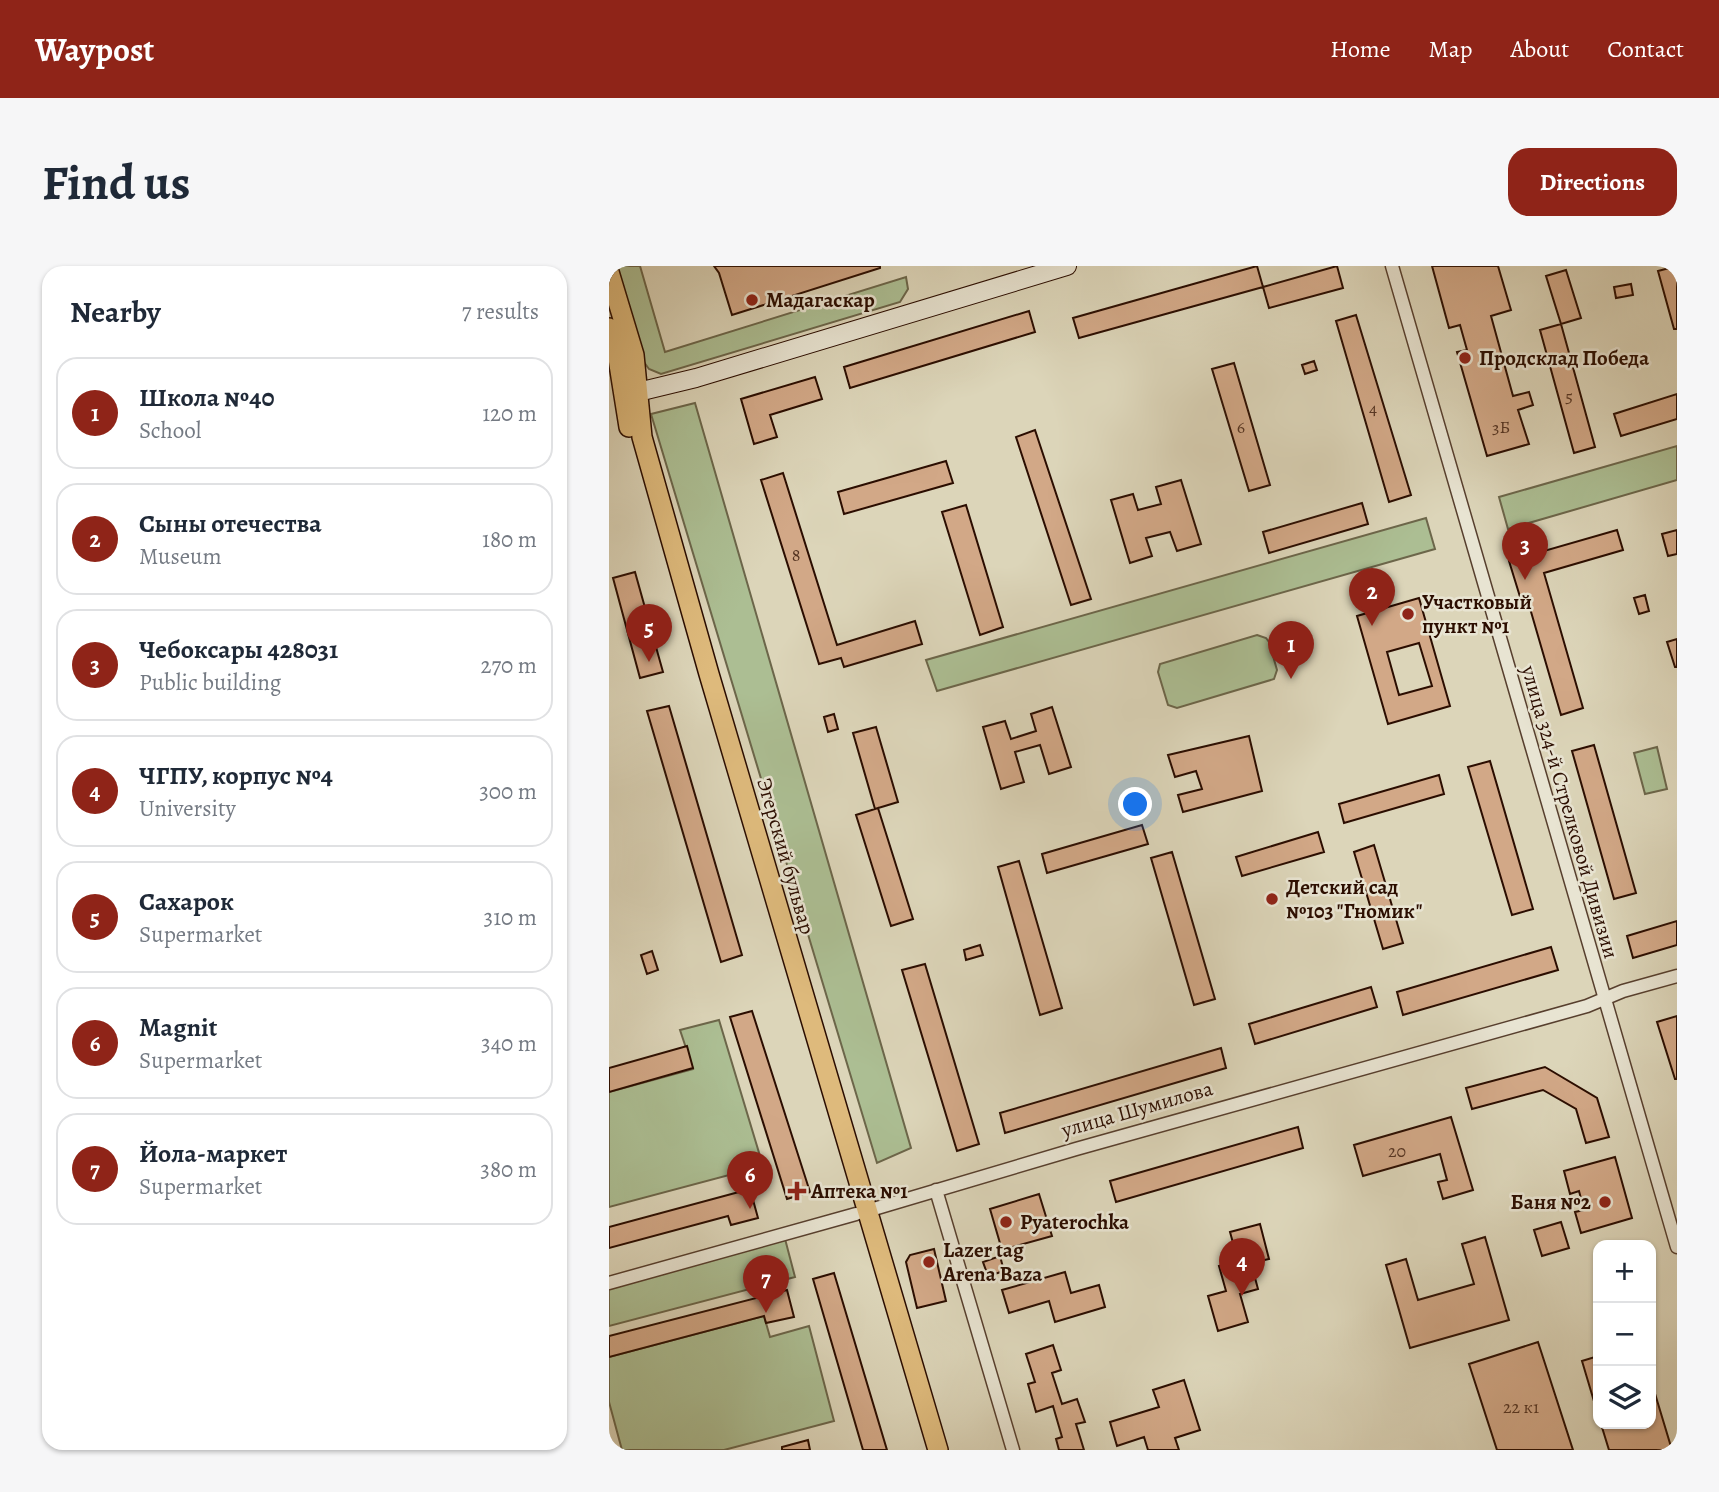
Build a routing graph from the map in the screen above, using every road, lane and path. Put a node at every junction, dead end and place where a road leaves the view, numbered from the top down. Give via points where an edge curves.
1 (1067, 266) edge
2 (1392, 266) edge
3 (609, 272) edge
4 (609, 328) edge
5 (623, 396) edge
6 (1677, 975) edge
7 (1604, 999) junction
8 (936, 1190) junction
9 (862, 1212) junction
10 (1677, 1247) edge
11 (609, 1283) edge
12 (925, 1450) edge
13 (938, 1450) edge
14 (1013, 1450) edge

1 - 5 main road
2 - 7 street, улица 324-й Стрелковой Дивизии
3 - 5 main road, Эгерский бульвар via 631,342
4 - 5 main road, Эгерский бульвар
5 - 9 main road, Эгерский бульвар via 642,437 704,675
6 - 7 street, улица Шумилова
7 - 8 street, улица Шумилова
7 - 10 street, улица 324-й Стрелковой Дивизии
8 - 9 street, улица Шумилова
8 - 14 street
9 - 11 street, улица Шумилова
9 - 12 main road, Эгерский бульвар
9 - 13 main road, Эгерский бульвар

